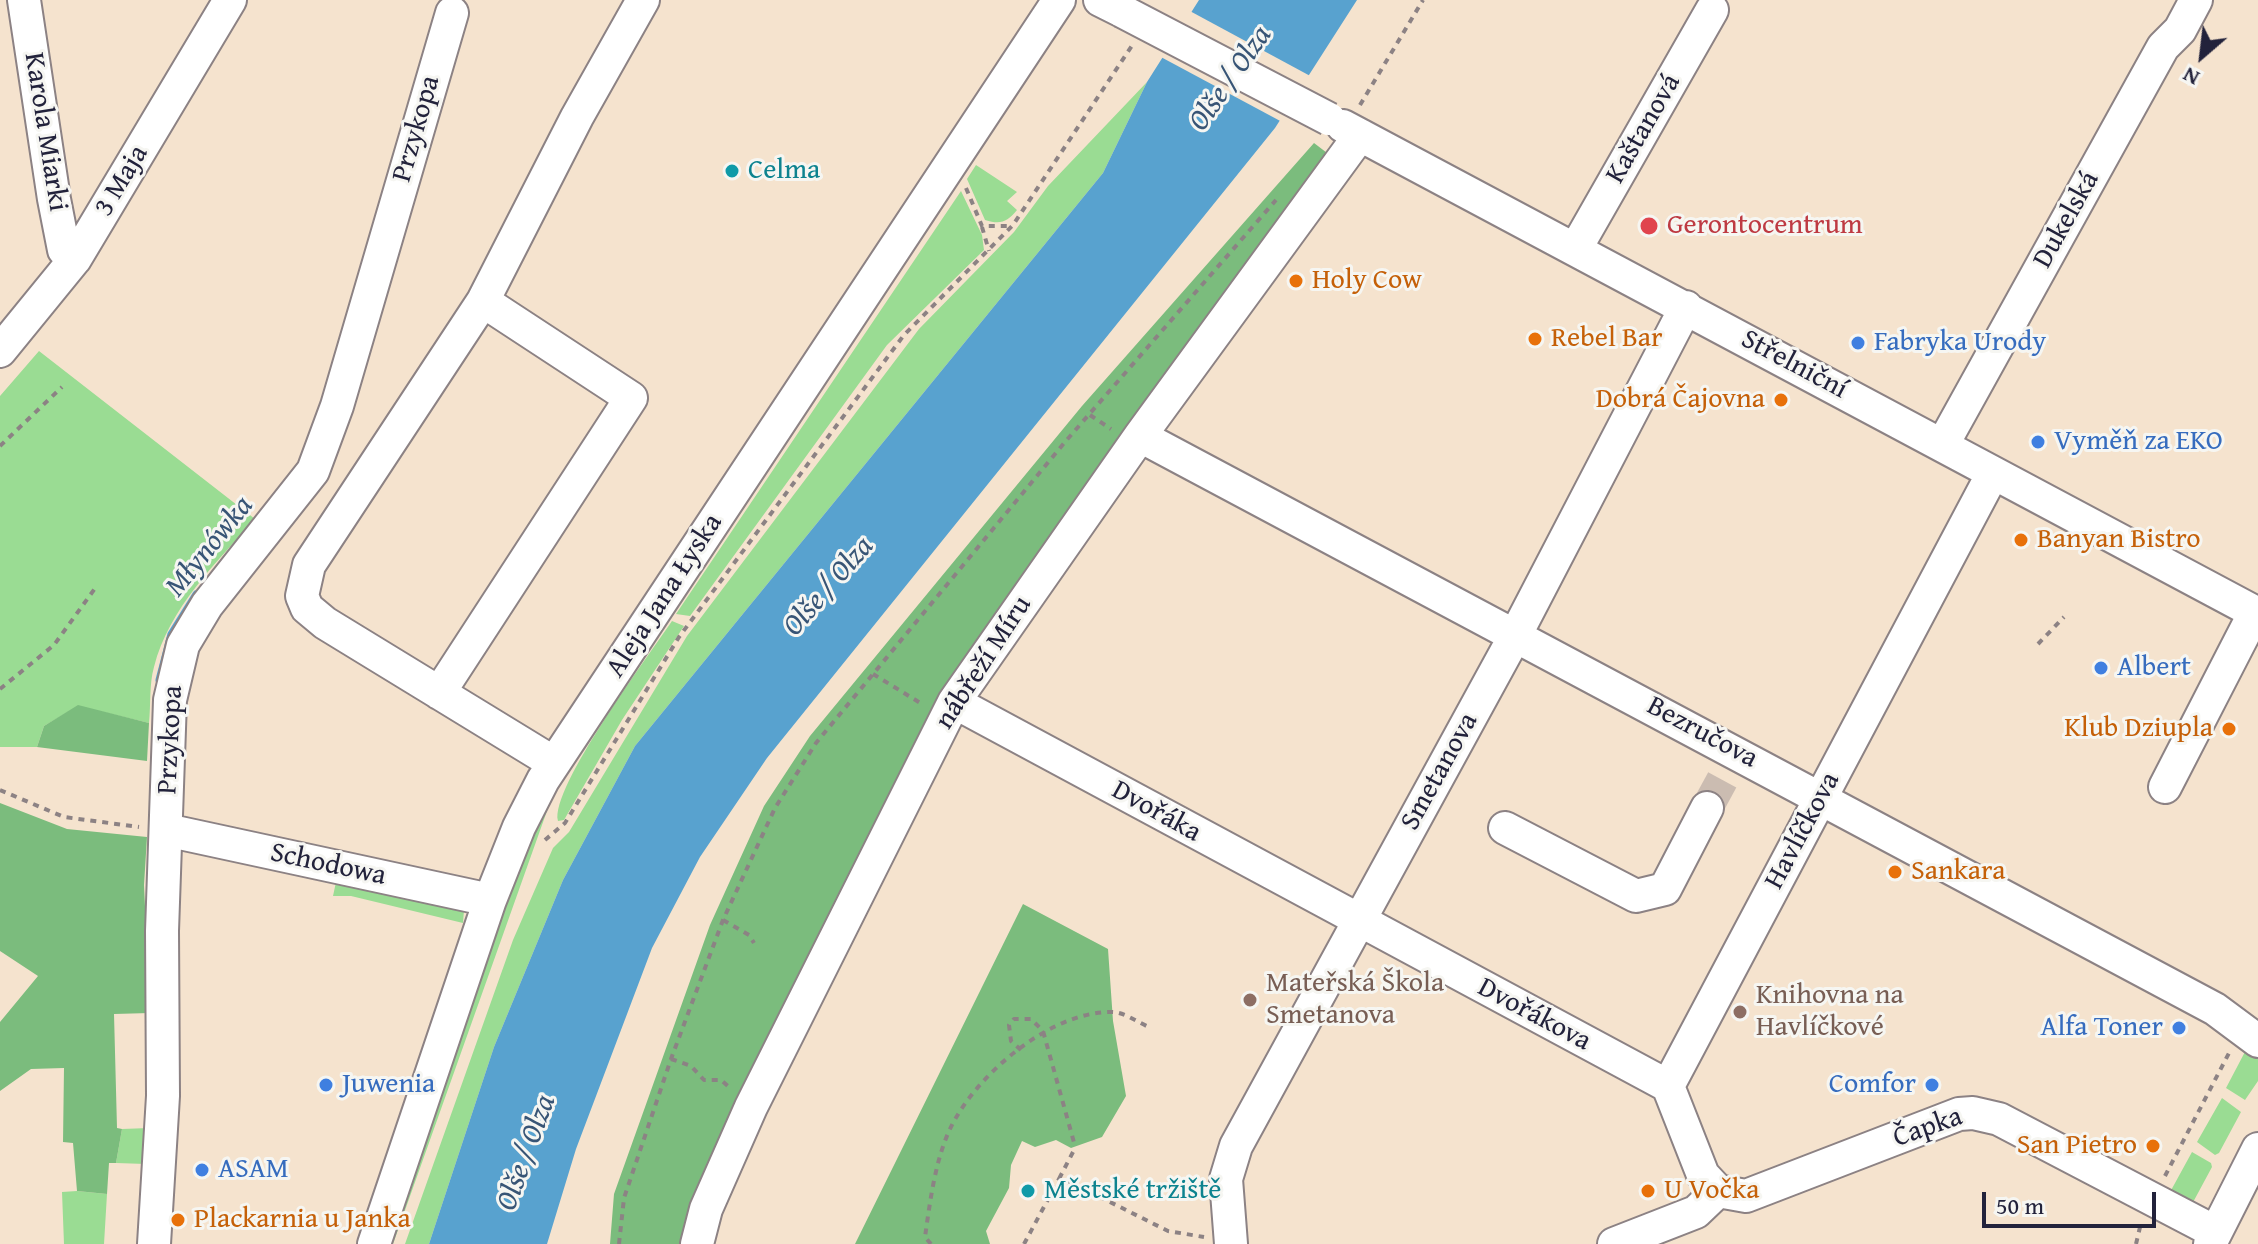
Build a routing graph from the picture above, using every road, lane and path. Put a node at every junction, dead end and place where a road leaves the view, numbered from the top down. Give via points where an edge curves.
1 (24, 0) edge
2 (230, 0) edge
3 (643, 0) edge
4 (1059, 0) edge
5 (1423, 0) edge
6 (2196, 0) edge
7 (1111, 5) edge
8 (1712, 10) dead end
9 (452, 13) dead end
10 (1135, 41) dead end
11 (1345, 127) junction
12 (958, 181) dead end
13 (1278, 198) dead end
14 (1013, 225) junction
15 (982, 226) junction
16 (1576, 248) junction
17 (989, 251) junction
18 (75, 259) junction
19 (483, 301) junction
20 (1686, 307) junction
21 (0, 351) edge
22 (62, 387) dead end
23 (1140, 436) junction
24 (1943, 444) junction
25 (0, 446) edge
26 (1993, 473) junction
27 (96, 587) dead end
28 (2257, 613) edge
29 (2064, 617) dead end
30 (1516, 634) junction
31 (2038, 644) dead end
32 (873, 674) junction
33 (0, 689) edge
34 (439, 693) junction
35 (949, 710) junction
36 (554, 763) junction
37 (2165, 787) dead end
38 (0, 790) edge
39 (1821, 796) junction
40 (1707, 808) tunnel mouth
41 (1505, 828) dead end
42 (157, 829) junction
43 (545, 840) dead end
44 (490, 900) junction
45 (723, 920) junction
46 (1359, 923) junction
47 (754, 943) dead end
48 (1151, 1028) dead end
49 (1043, 1031) junction
50 (2250, 1034) edge
51 (1021, 1050) junction
52 (671, 1059) junction
53 (1668, 1086) junction
54 (751, 1107) junction
55 (2258, 1149) edge
56 (1060, 1177) junction
57 (1718, 1191) junction
58 (2153, 1201) junction
59 (2212, 1238) edge
60 (1231, 1242) edge
61 (154, 1244) edge
62 (374, 1244) edge
63 (619, 1244) edge
64 (697, 1244) edge
65 (931, 1244) edge
66 (1024, 1244) edge
67 (1614, 1244) edge

1 - 18 street, Karola Miarki via 64,250
2 - 18 street, 3 Maja
3 - 19 street
4 - 36 street, Aleja Jana Łyska
5 - 11 path
6 - 24 street, Dukelská via 2180,30 2163,47
7 - 11 street, Střelniční, bridge
8 - 16 street, Kaštanová
9 - 42 street, Przykopa via 337,406 313,471 207,605 183,645 170,700
10 - 14 path
11 - 16 street, Střelniční
11 - 23 street, nábřeží Míru
12 - 15 path
13 - 32 path via 1065,442
14 - 15 path
14 - 17 path
15 - 17 path
16 - 20 street, Střelniční
17 - 43 path via 904,335 689,620 565,823
18 - 21 street, 3 Maja
19 - 34 street via 309,565 302,596 325,623
19 - 34 street via 631,398
20 - 24 street, Střelniční
20 - 30 street, Smetanova
22 - 25 path
23 - 30 street, Bezručova
23 - 35 street, nábřeží Míru
24 - 26 street, Střelniční
26 - 28 street, Střelniční
26 - 39 street, Havlíčkova
27 - 33 path via 54,645
28 - 37 street
29 - 31 path
30 - 39 street, Bezručova via 1732,762
30 - 46 street, Smetanova
32 - 35 path
32 - 45 path via 816,743 775,808
34 - 36 street
35 - 46 street, Dvořáka
35 - 54 street, nábřeží Míru
36 - 44 street, Aleja Jana Łyska via 519,827
38 - 42 path via 64,817
39 - 50 street, Bezručova via 2215,1009
39 - 53 street, Havlíčkova
40 - 41 street via 1665,889 1636,896
42 - 44 street, Schodowa
42 - 61 street, Przykopa via 163,1096
44 - 62 street, Aleja Jana Łyska
45 - 47 path
45 - 52 path
46 - 53 street, Dvořákova
46 - 60 street, Smetanova via 1236,1146 1226,1179
48 - 49 path via 1116,1012 1057,1023
49 - 51 path
49 - 51 path via 1031,1019 1014,1019 1008,1034
49 - 56 path via 1074,1149
50 - 58 path
51 - 65 path via 985,1081 950,1129 928,1214 925,1237
52 - 54 path via 691,1066 704,1080 721,1080
52 - 63 path via 624,1198
53 - 57 street via 1703,1175
54 - 64 street, nábřeží Míru via 706,1209
55 - 59 street
56 - 60 path via 1168,1231
56 - 66 path
57 - 58 street, Čapka via 1746,1196 1973,1113 1999,1119
57 - 67 street via 1696,1212
58 - 59 street, Čapka

